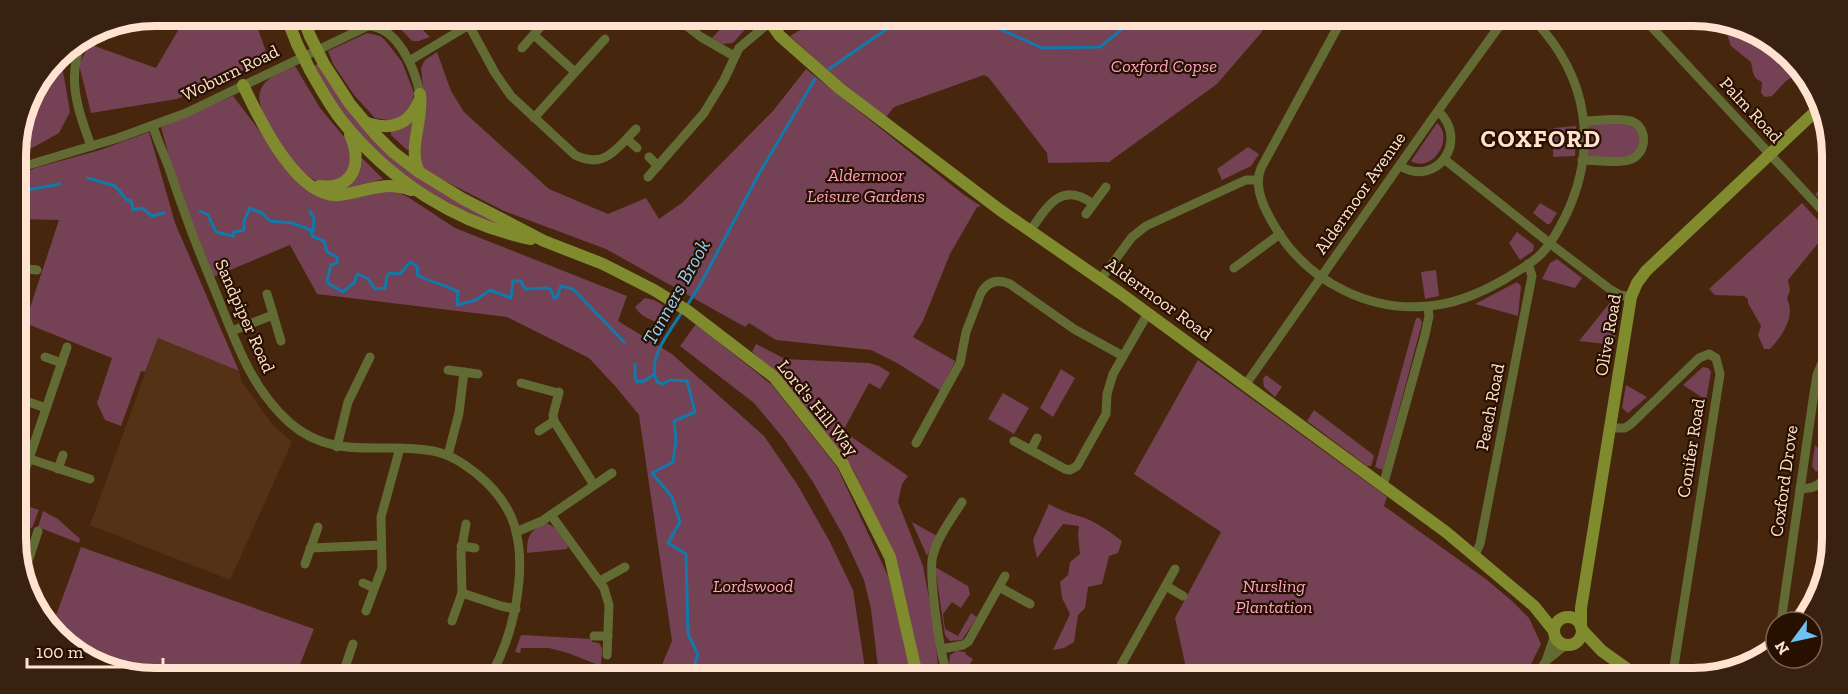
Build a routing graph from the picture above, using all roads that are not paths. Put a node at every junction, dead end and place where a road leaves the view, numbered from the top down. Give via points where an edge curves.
1 (290, 26) edge
2 (306, 26) edge
3 (459, 26) edge
4 (469, 26) edge
5 (542, 26) edge
6 (687, 26) edge
7 (762, 26) edge
8 (773, 26) edge
9 (1338, 26) edge
10 (1499, 26) edge
11 (1539, 26) edge
12 (1651, 26) edge
13 (534, 35) junction
14 (605, 39) dead end
15 (522, 48) dead end
16 (79, 50) edge
17 (593, 53) junction
18 (734, 56) junction
19 (409, 61) junction
20 (602, 61) dead end
21 (575, 72) junction
22 (243, 85) junction
23 (420, 94) junction
24 (1438, 111) junction
25 (1815, 112) edge
26 (534, 118) junction
27 (1584, 121) junction
28 (342, 122) junction
29 (364, 122) junction
30 (153, 126) junction
31 (636, 129) dead end
32 (627, 139) junction
33 (91, 146) junction
34 (637, 148) dead end
35 (1769, 155) junction
36 (649, 157) dead end
37 (1444, 159) junction
38 (1582, 160) junction
39 (26, 166) edge
40 (658, 166) junction
41 (1400, 166) junction
42 (419, 172) junction
43 (648, 177) dead end
44 (1258, 180) junction
45 (312, 185) junction
46 (1106, 187) dead end
47 (427, 197) junction
48 (1093, 204) junction
49 (1822, 211) edge
50 (1086, 214) dead end
51 (1030, 231) junction
52 (1280, 234) junction
53 (544, 241) junction
54 (1550, 243) junction
55 (1528, 264) junction
56 (1233, 268) dead end
57 (26, 269) edge
58 (37, 270) dead end
59 (1321, 278) junction
60 (1101, 279) junction
61 (267, 294) dead end
62 (1631, 297) junction
63 (1428, 306) junction
64 (1148, 313) junction
65 (273, 315) junction
66 (232, 332) junction
67 (281, 341) dead end
68 (67, 347) dead end
69 (1122, 356) junction
70 (45, 357) dead end
71 (370, 357) dead end
72 (62, 363) junction
73 (1822, 363) edge
74 (448, 370) dead end
75 (464, 372) junction
76 (478, 374) dead end
77 (520, 383) dead end
78 (1246, 384) junction
79 (26, 401) edge
80 (46, 408) junction
81 (554, 421) junction
82 (1610, 428) junction
83 (539, 431) dead end
84 (1037, 438) dead end
85 (1014, 441) dead end
86 (916, 443) dead end
87 (337, 447) junction
88 (400, 448) junction
89 (1031, 450) junction
90 (63, 455) dead end
91 (448, 456) junction
92 (30, 459) junction
93 (58, 469) junction
94 (26, 470) edge
95 (612, 473) dead end
96 (90, 479) dead end
97 (1822, 481) edge
98 (594, 485) junction
99 (1383, 486) junction
100 (1800, 488) junction
101 (962, 501) dead end
102 (551, 515) junction
103 (466, 524) dead end
104 (318, 527) dead end
105 (38, 531) dead end
106 (516, 532) junction
107 (381, 545) junction
108 (461, 546) junction
109 (310, 548) junction
110 (475, 548) dead end
111 (1475, 555) junction
112 (28, 563) edge
113 (305, 564) dead end
114 (625, 567) dead end
115 (1175, 570) dead end
116 (1005, 576) dead end
117 (600, 581) junction
118 (363, 583) dead end
119 (1166, 586) junction
120 (999, 587) junction
121 (374, 588) junction
122 (462, 593) junction
123 (1183, 596) dead end
124 (1030, 604) dead end
125 (1534, 606) junction
126 (1581, 608) junction
127 (516, 609) junction
128 (1783, 610) edge
129 (366, 611) dead end
130 (1565, 618) junction
131 (452, 621) dead end
132 (1581, 628) junction
133 (1555, 633) junction
134 (594, 636) dead end
135 (608, 636) junction
136 (353, 644) dead end
137 (1569, 644) junction
138 (942, 649) junction
139 (1602, 651) junction
140 (607, 655) dead end
141 (1546, 661) junction
142 (345, 668) edge
143 (494, 668) edge
144 (915, 668) edge
145 (946, 668) edge
146 (1120, 668) edge
147 (1541, 668) edge
148 (1626, 668) edge
149 (1674, 668) edge

1 - 28 street, Lord's Hill Way, bridge via 310,70
2 - 29 street, Lord's Hill Way, bridge via 324,64
3 - 19 street
4 - 26 street via 504,87
5 - 13 street
6 - 18 street
7 - 18 street
8 - 51 street, Aldermoor Road via 839,88
9 - 44 street
10 - 24 street, Aldermoor Avenue
11 - 27 street via 1558,48 1570,71
12 - 35 street, Palm Road
13 - 15 street
13 - 21 street
14 - 17 street
16 - 33 street via 74,74
17 - 20 street
17 - 21 street
18 - 40 street via 709,106
19 - 22 street, Woburn Road via 386,31 368,26
19 - 23 street, Woburn Road
21 - 26 street
22 - 30 street, Woburn Road
22 - 45 street via 275,146
23 - 29 street via 411,116 400,124 384,127
23 - 42 street via 413,154
24 - 37 street via 1451,131 1451,144
24 - 41 street, Aldermoor Avenue
25 - 35 street, Olive Road
26 - 32 street via 575,155 587,160 606,157
27 - 38 street
27 - 38 street via 1631,121 1644,139 1640,152 1629,160
28 - 45 street via 356,148 353,172 341,184
28 - 47 street, Lord's Hill Way via 388,168
29 - 42 street, Lord's Hill Way
30 - 33 street, Woburn Road
30 - 66 street, Sandpiper Road
31 - 32 street
32 - 34 street
33 - 39 street, Woburn Road
35 - 49 street, Palm Road
35 - 62 street, Olive Road via 1646,271
36 - 40 street
37 - 41 street via 1425,171
37 - 54 street
38 - 54 street via 1574,195
40 - 43 street
41 - 59 street, Aldermoor Avenue
42 - 53 street, Lord's Hill Way
44 - 52 street via 1264,206
44 - 60 street via 1246,180 1146,226 1132,237
45 - 47 street via 335,195 392,185
46 - 48 street
47 - 53 street, Lord's Hill Way via 490,228
48 - 50 street
48 - 51 street via 1080,196 1054,199
51 - 60 street, Aldermoor Road
52 - 56 street
52 - 59 street
53 - 144 street, Lord's Hill Way via 603,264 678,304 774,377 843,464 890,557
54 - 55 street
54 - 62 street via 1611,290
55 - 63 street via 1477,293
55 - 111 street, Peach Road via 1532,276
57 - 58 street
59 - 63 street via 1374,301
59 - 78 street, Aldermoor Avenue
60 - 64 street, Aldermoor Road
61 - 65 street
62 - 82 street, Olive Road
63 - 99 street via 1425,335
64 - 69 street
64 - 78 street, Aldermoor Road
65 - 66 street
65 - 67 street
66 - 87 street, Sandpiper Road via 255,382 278,411 303,434
68 - 72 street
69 - 86 street via 1074,329 1010,284 992,282 981,293 966,332 960,363
69 - 89 street via 1110,380 1106,414 1077,466 1065,469
70 - 72 street
71 - 87 street via 348,402
72 - 80 street
73 - 100 street, Coxford Drove
74 - 75 street
75 - 76 street
75 - 91 street
77 - 81 street via 559,392
78 - 99 street, Aldermoor Road
79 - 80 street
80 - 92 street
81 - 83 street
81 - 98 street
82 - 126 street, Olive Road
82 - 149 street, Conifer Road via 1631,424 1705,354 1716,358 1720,374
84 - 89 street
85 - 89 street
87 - 88 street, Sandpiper Road
88 - 91 street, Sandpiper Road
88 - 107 street via 381,517
90 - 93 street
91 - 106 street, Sandpiper Road via 472,470 494,490 510,513
92 - 93 street
92 - 94 street
93 - 96 street
95 - 98 street
97 - 100 street via 1817,486
98 - 102 street
99 - 111 street, Aldermoor Road
100 - 128 street, Coxford Drove
101 - 138 street via 932,558
102 - 106 street
102 - 117 street
103 - 108 street
104 - 109 street
105 - 112 street
106 - 127 street, Sandpiper Road
107 - 109 street
107 - 121 street via 382,568
108 - 110 street
108 - 122 street
109 - 113 street
111 - 125 street, Aldermoor Road
114 - 117 street
115 - 119 street
116 - 120 street
117 - 135 street via 609,605
118 - 121 street
119 - 123 street
119 - 146 street
120 - 124 street
120 - 138 street via 968,642
121 - 129 street
122 - 127 street
122 - 131 street
125 - 130 street, Aldermoor Road
125 - 133 street, Aldermoor Road
126 - 130 street
126 - 132 street, Olive Road
127 - 143 street, Sandpiper Road
130 - 132 street via 1576,620
130 - 133 street via 1558,622
132 - 137 street via 1579,639
132 - 139 street
133 - 137 street via 1559,642
133 - 141 street
134 - 135 street
135 - 140 street
136 - 142 street
137 - 139 street
137 - 141 street
138 - 145 street
139 - 148 street
141 - 147 street

